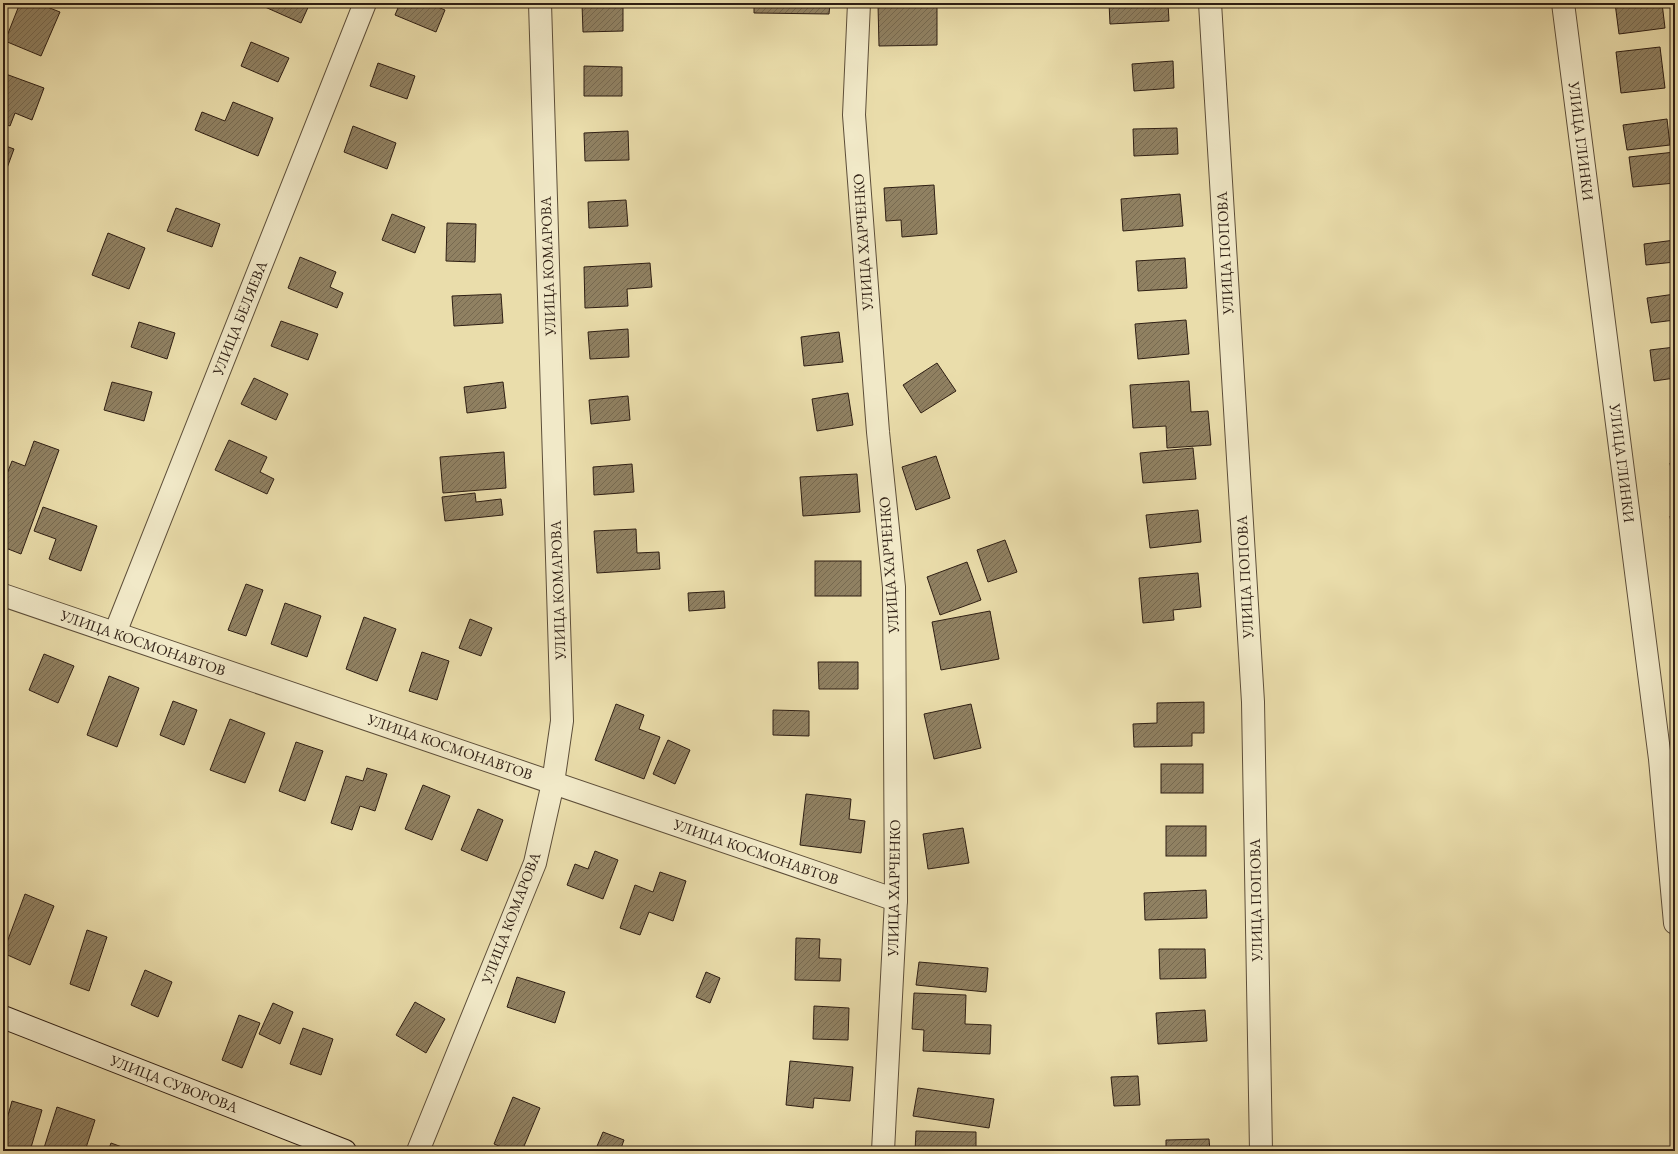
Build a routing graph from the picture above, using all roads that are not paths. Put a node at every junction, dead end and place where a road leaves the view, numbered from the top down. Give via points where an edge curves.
1 (365, 3) edge
2 (540, 3) edge
3 (859, 3) edge
4 (1210, 3) edge
5 (1563, 3) edge
6 (3, 595) edge
7 (115, 633) junction
8 (1668, 759) edge
9 (553, 783) junction
10 (896, 900) junction
11 (1675, 923) edge
12 (3, 1017) edge
13 (345, 1151) edge
14 (418, 1151) edge
15 (883, 1151) edge
16 (1261, 1151) edge

1 - 7 street, УЛИЦА БЕЛЯЕВА
2 - 9 street, УЛИЦА КОМАРОВА via 562,721
3 - 10 street, УЛИЦА ХАРЧЕНКО via 854,115 877,424 894,587
4 - 16 street, УЛИЦА ПОПОВА via 1253,702
5 - 8 street, УЛИЦА ГЛИНКИ
6 - 7 street, УЛИЦА КОСМОНАВТОВ
7 - 9 street, УЛИЦА КОСМОНАВТОВ
8 - 11 street, УЛИЦА ГЛИНКИ
9 - 10 street, УЛИЦА КОСМОНАВТОВ
9 - 14 street, УЛИЦА КОМАРОВА via 535,864
10 - 15 street, УЛИЦА ХАРЧЕНКО
12 - 13 street, УЛИЦА СУВОРОВА

